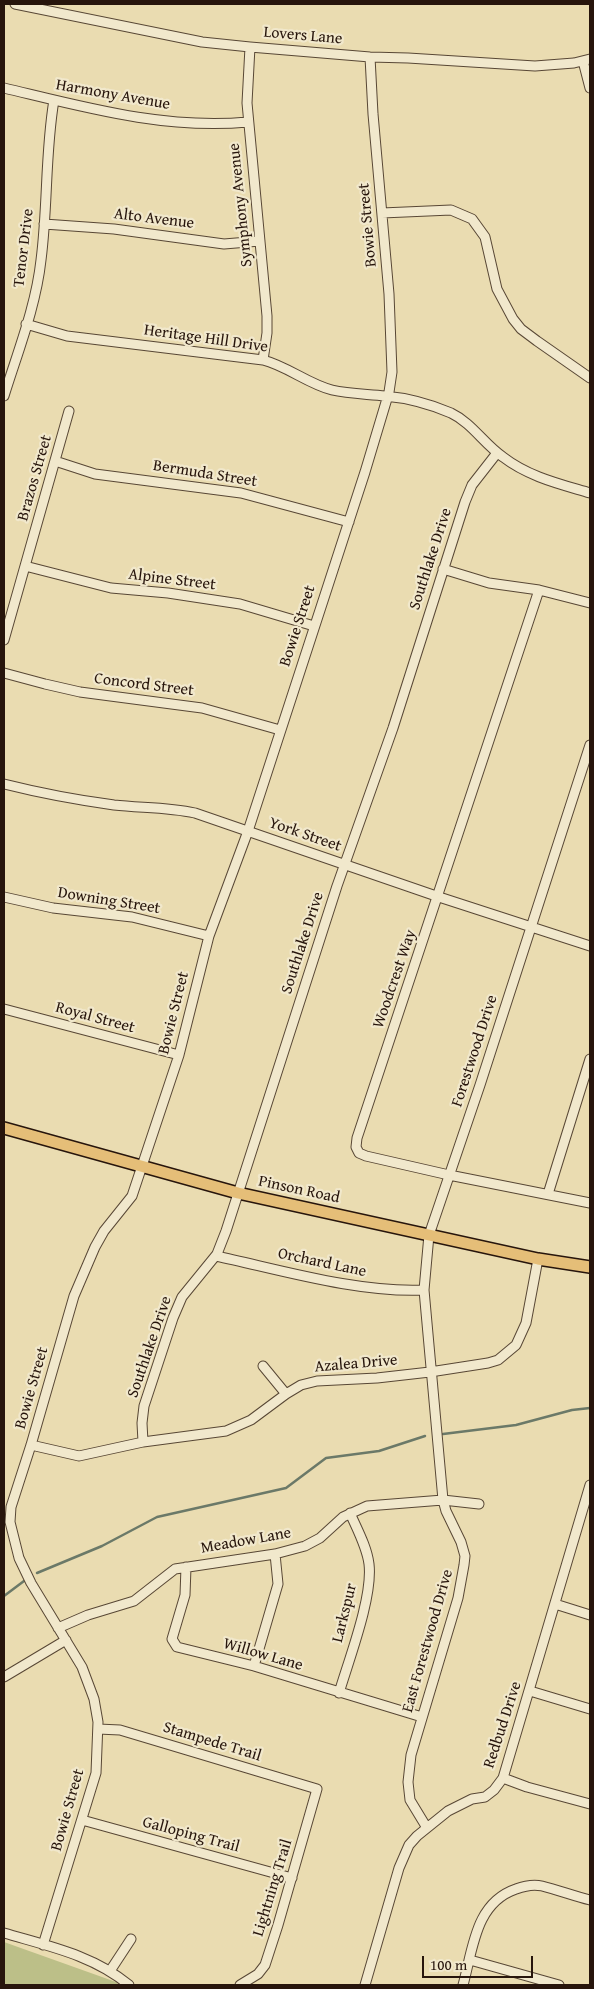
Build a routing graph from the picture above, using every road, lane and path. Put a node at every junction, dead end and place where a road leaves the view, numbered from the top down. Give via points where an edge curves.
1 (16, 4) edge
2 (250, 46) junction
3 (370, 57) junction
4 (586, 60) edge
5 (4, 88) edge
6 (590, 88) edge
7 (54, 100) junction
8 (248, 122) junction
9 (382, 213) junction
10 (44, 224) junction
11 (260, 241) junction
12 (26, 324) junction
13 (263, 360) junction
14 (590, 378) edge
15 (4, 396) edge
16 (388, 396) junction
17 (69, 412) dead end
18 (497, 453) junction
19 (55, 461) junction
20 (590, 493) edge
21 (349, 522) junction
22 (25, 566) junction
23 (443, 568) junction
24 (539, 590) junction
25 (590, 603) edge
26 (314, 626) junction
27 (4, 640) edge
28 (4, 673) edge
29 (280, 730) junction
30 (590, 746) edge
31 (4, 784) edge
32 (248, 831) junction
33 (345, 864) junction
34 (4, 897) edge
35 (438, 897) junction
36 (531, 925) junction
37 (209, 936) junction
38 (590, 946) edge
39 (4, 1009) edge
40 (179, 1055) junction
41 (590, 1059) edge
42 (4, 1128) edge
43 (141, 1167) junction
44 (449, 1175) junction
45 (238, 1193) junction
46 (548, 1194) junction
47 (590, 1203) edge
48 (429, 1234) junction
49 (216, 1256) junction
50 (538, 1259) junction
51 (590, 1267) edge
52 (424, 1290) junction
53 (263, 1366) dead end
54 (430, 1372) junction
55 (286, 1394) junction
56 (143, 1442) junction
57 (31, 1445) junction
58 (590, 1485) edge
59 (443, 1500) junction
60 (480, 1504) dead end
61 (350, 1513) junction
62 (586, 1518) edge
63 (7, 1521) edge
64 (275, 1554) junction
65 (186, 1566) junction
66 (556, 1604) junction
67 (590, 1615) edge
68 (58, 1628) junction
69 (66, 1640) junction
70 (254, 1666) junction
71 (4, 1677) edge
72 (530, 1691) junction
73 (339, 1693) junction
74 (590, 1709) edge
75 (422, 1717) junction
76 (98, 1729) junction
77 (503, 1778) junction
78 (317, 1789) joint
79 (590, 1804) edge
80 (82, 1820) junction
81 (427, 1828) junction
82 (292, 1878) junction
83 (590, 1900) edge
84 (4, 1933) edge
85 (131, 1939) dead end
86 (43, 1945) junction
87 (470, 1960) junction
88 (110, 1971) junction
89 (129, 1985) edge
90 (240, 1985) edge
91 (365, 1985) edge
92 (463, 1985) edge
93 (558, 1985) edge

1 - 2 street, Lovers Lane via 202,42
2 - 3 street, Lovers Lane
2 - 8 street, Symphony Avenue via 246,97
3 - 4 street, Lovers Lane via 535,66
3 - 9 street, Bowie Street
4 - 6 street
5 - 7 street, Harmony Avenue
7 - 8 street, Harmony Avenue via 154,120 215,124
7 - 10 street, Tenor Drive via 48,134
8 - 11 street, Symphony Avenue
9 - 14 street via 451,210 472,219 485,237 497,289 513,319 521,329
9 - 16 street, Bowie Street via 391,323 392,372
10 - 11 street, Alto Avenue via 114,229 224,244
10 - 12 street, Tenor Drive via 40,272
11 - 13 street, Symphony Avenue via 267,325
12 - 13 street, Heritage Hill Drive via 67,336
12 - 15 street, Tenor Drive
13 - 16 street, Heritage Hill Drive via 332,390
16 - 18 street, Heritage Hill Drive via 427,404 454,414
16 - 21 street, Bowie Street
17 - 19 street, Brazos Street
18 - 20 street, Heritage Hill Drive via 540,478
18 - 23 street, Southlake Drive via 472,485
19 - 21 street, Bermuda Street via 95,474 241,492
19 - 22 street, Brazos Street
21 - 26 street, Bowie Street
22 - 26 street, Alpine Street via 111,588 240,604
22 - 27 street, Brazos Street
23 - 24 street via 488,583
23 - 33 street, Southlake Drive via 393,728
24 - 25 street
24 - 35 street, Woodcrest Way
26 - 29 street, Bowie Street
28 - 29 street, Concord Street via 80,692 202,708
29 - 32 street, Bowie Street
30 - 36 street, Forestwood Drive
31 - 32 street, York Street via 116,805 178,809
32 - 33 street, York Street
32 - 37 street, Bowie Street
33 - 35 street, York Street
33 - 45 street, Southlake Drive
34 - 37 street, Downing Street via 53,908 132,918
35 - 36 street, York Street
35 - 44 street, Woodcrest Way via 356,1147 366,1156
36 - 38 street, York Street
36 - 44 street, Forestwood Drive
37 - 40 street, Bowie Street
39 - 40 street, Royal Street
40 - 43 street, Bowie Street
41 - 46 street
42 - 43 main road, Pinson Road
43 - 45 main road, Pinson Road
43 - 57 street, Bowie Street via 132,1196 104,1231 83,1272
44 - 46 street, Woodcrest Way
44 - 48 street, Forestwood Drive
45 - 48 main road, Pinson Road
45 - 49 street, Southlake Drive
46 - 47 street, Woodcrest Way
48 - 50 main road, Pinson Road
48 - 52 street, Forestwood Drive
49 - 52 street, Orchard Lane via 364,1287
49 - 56 street, Southlake Drive via 186,1290 173,1318 144,1406
50 - 51 main road, Pinson Road
50 - 54 street, Azalea Drive via 526,1323 516,1345 498,1360
52 - 54 street, Forestwood Drive
53 - 55 street
54 - 55 street, Azalea Drive via 317,1381 300,1385
54 - 59 street, East Forestwood Drive
55 - 56 street, Azalea Drive via 239,1426
56 - 57 street, Azalea Drive via 79,1456
57 - 63 street, Bowie Street
58 - 62 street, Redbud Drive
59 - 60 street, Meadow Lane
59 - 61 street, Meadow Lane via 368,1506
59 - 75 street, East Forestwood Drive via 465,1556 458,1598
61 - 64 street, Meadow Lane via 315,1542
61 - 73 street, Larkspur via 365,1550 370,1576 366,1601
62 - 66 street, Redbud Drive
63 - 68 street, Bowie Street via 19,1558
64 - 65 street, Meadow Lane
64 - 70 street via 278,1584
65 - 68 street, Meadow Lane via 167,1574 134,1601
65 - 70 street, Willow Lane via 185,1595 172,1639 177,1647
66 - 67 street
66 - 72 street, Redbud Drive
68 - 69 street, Bowie Street
69 - 71 street
69 - 76 street, Bowie Street via 82,1667 94,1699
70 - 73 street, Willow Lane
72 - 74 street
72 - 77 street, Redbud Drive
73 - 75 street, Willow Lane
75 - 81 street, East Forestwood Drive via 411,1755 408,1782 410,1800
76 - 78 street, Stampede Trail via 120,1730
76 - 80 street, Bowie Street via 96,1772
77 - 79 street via 527,1788
77 - 81 street, Redbud Drive via 485,1796 448,1811
78 - 82 street, Lightning Trail
80 - 82 street, Galloping Trail
80 - 86 street, Bowie Street
81 - 91 street, Redbud Drive via 409,1845 399,1868
82 - 90 street, Lightning Trail via 265,1964 258,1974
83 - 87 street via 541,1886 524,1886 508,1892 492,1903 482,1917
84 - 86 street
85 - 88 street
86 - 88 street via 78,1955
87 - 92 street
87 - 93 street
88 - 89 street

